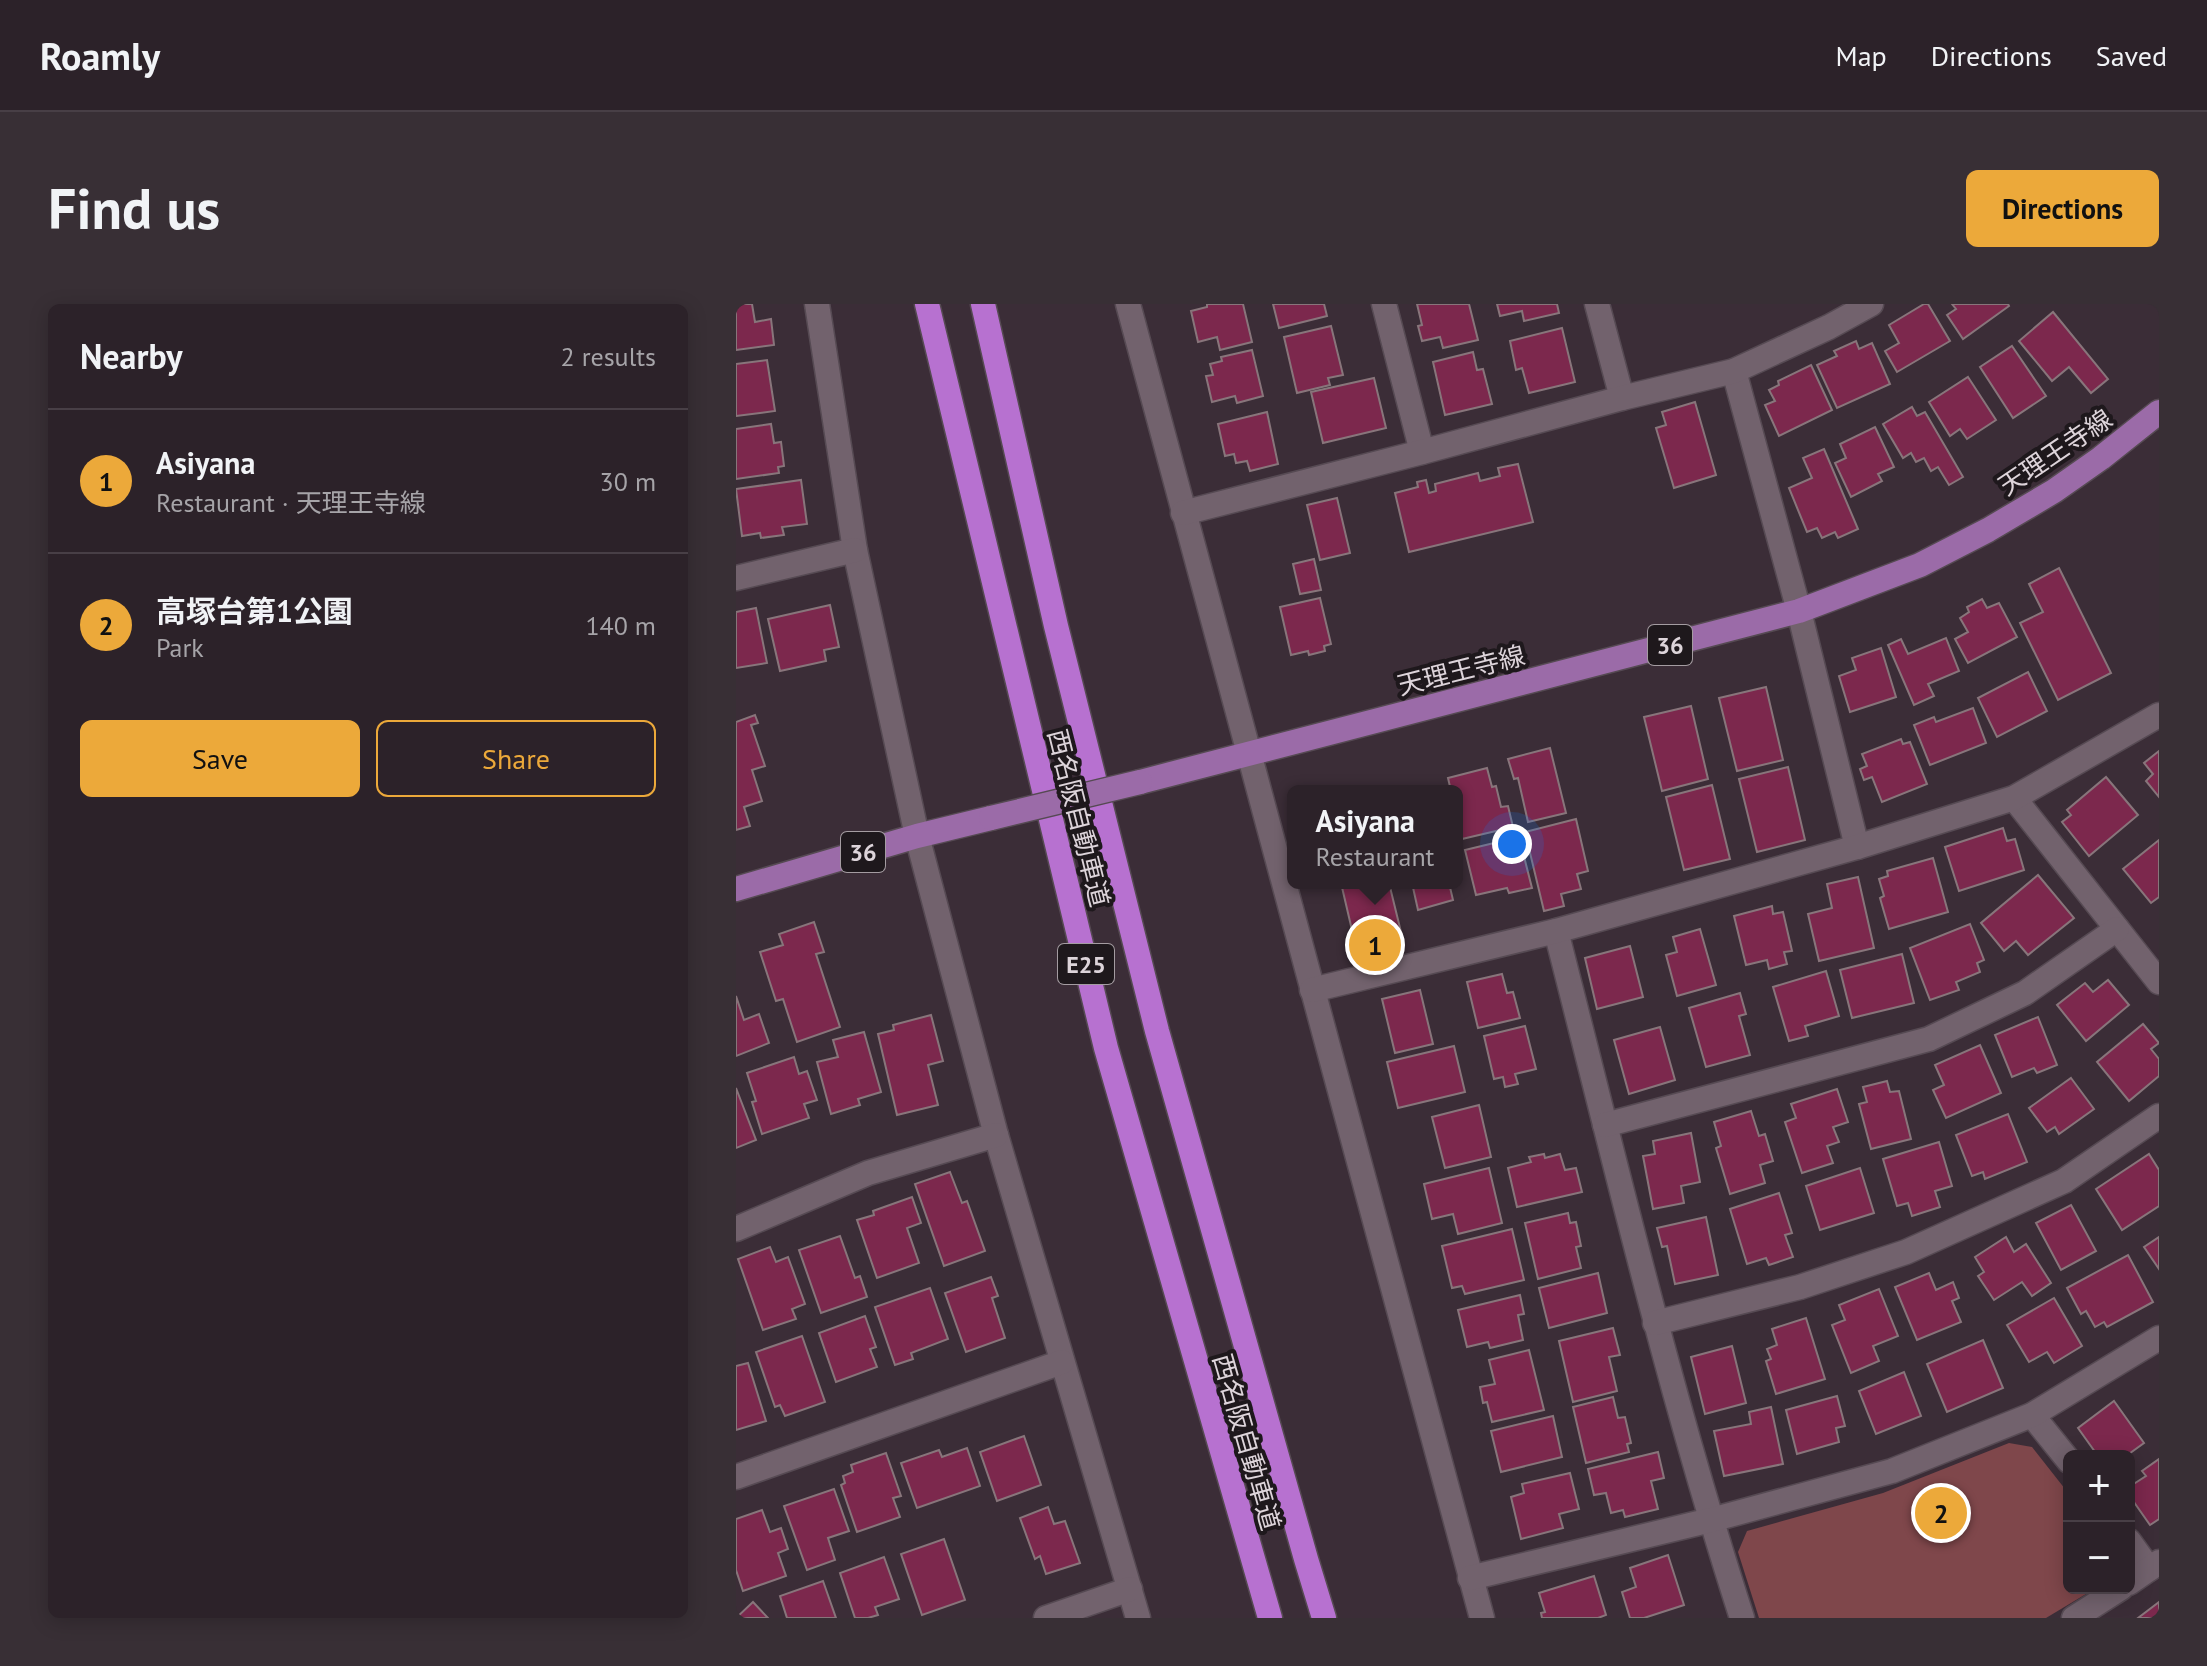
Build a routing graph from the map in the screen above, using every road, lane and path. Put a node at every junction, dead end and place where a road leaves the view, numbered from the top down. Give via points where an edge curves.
1 (817, 304) edge
2 (927, 304) edge
3 (983, 304) edge
4 (1128, 304) edge
5 (1384, 304) edge
6 (1597, 304) edge
7 (1871, 304) edge
8 (1734, 371) junction
9 (1622, 398) junction
10 (2159, 412) edge
11 (1422, 452) junction
12 (1183, 513) junction
13 (855, 550) junction
14 (736, 578) edge
15 (1799, 611) junction
16 (2159, 715) edge
17 (1249, 753) junction
18 (2014, 798) junction
19 (917, 836) junction
20 (1857, 847) junction
21 (736, 889) edge
22 (2117, 929) junction
23 (1556, 931) junction
24 (2159, 982) edge
25 (1312, 990) junction
26 (2159, 1116) edge
27 (1605, 1125) junction
28 (996, 1135) junction
29 (736, 1229) edge
30 (1655, 1323) junction
31 (2159, 1338) edge
32 (1062, 1362) junction
33 (2032, 1415) junction
34 (2063, 1454) edge
35 (736, 1477) edge
36 (1711, 1520) junction
37 (2135, 1552) edge
38 (2146, 1571) edge
39 (1470, 1578) junction
40 (1130, 1589) junction
41 (2112, 1594) edge
42 (1046, 1618) edge
43 (1138, 1618) edge
44 (1270, 1618) edge
45 (1324, 1618) edge
46 (1482, 1618) edge
47 (1742, 1618) edge
48 (2074, 1618) edge

1 - 13 street
2 - 44 highway, 西名阪自動車道 / E25 via 1106,1048
3 - 45 highway, 西名阪自動車道 / E25 via 1157,1031
4 - 12 street
5 - 11 street
6 - 9 street
7 - 8 street
8 - 9 street
8 - 15 street
9 - 11 street
10 - 15 main road, 天理王寺線 / 36 via 2066,483 1988,530 1920,565
11 - 12 street
12 - 17 street
13 - 14 street
13 - 19 street
15 - 17 main road, 天理王寺線 / 36
15 - 20 street
16 - 18 street
17 - 19 main road, 天理王寺線 / 36, bridge
17 - 25 street
18 - 20 street
18 - 22 street
19 - 21 main road, 天理王寺線 / 36
19 - 28 street
20 - 23 street
22 - 24 street
22 - 27 street via 2025,993 1929,1039
23 - 25 street
23 - 27 street
25 - 39 street
26 - 30 street via 2064,1181 1906,1252 1800,1287
27 - 30 street
28 - 29 street via 868,1173
28 - 32 street
30 - 36 street
31 - 33 street
32 - 35 street
32 - 40 street
33 - 34 street
33 - 36 street via 1892,1471
36 - 39 street
36 - 47 street
37 - 38 street
39 - 46 street
40 - 42 street
40 - 43 street
41 - 48 street

